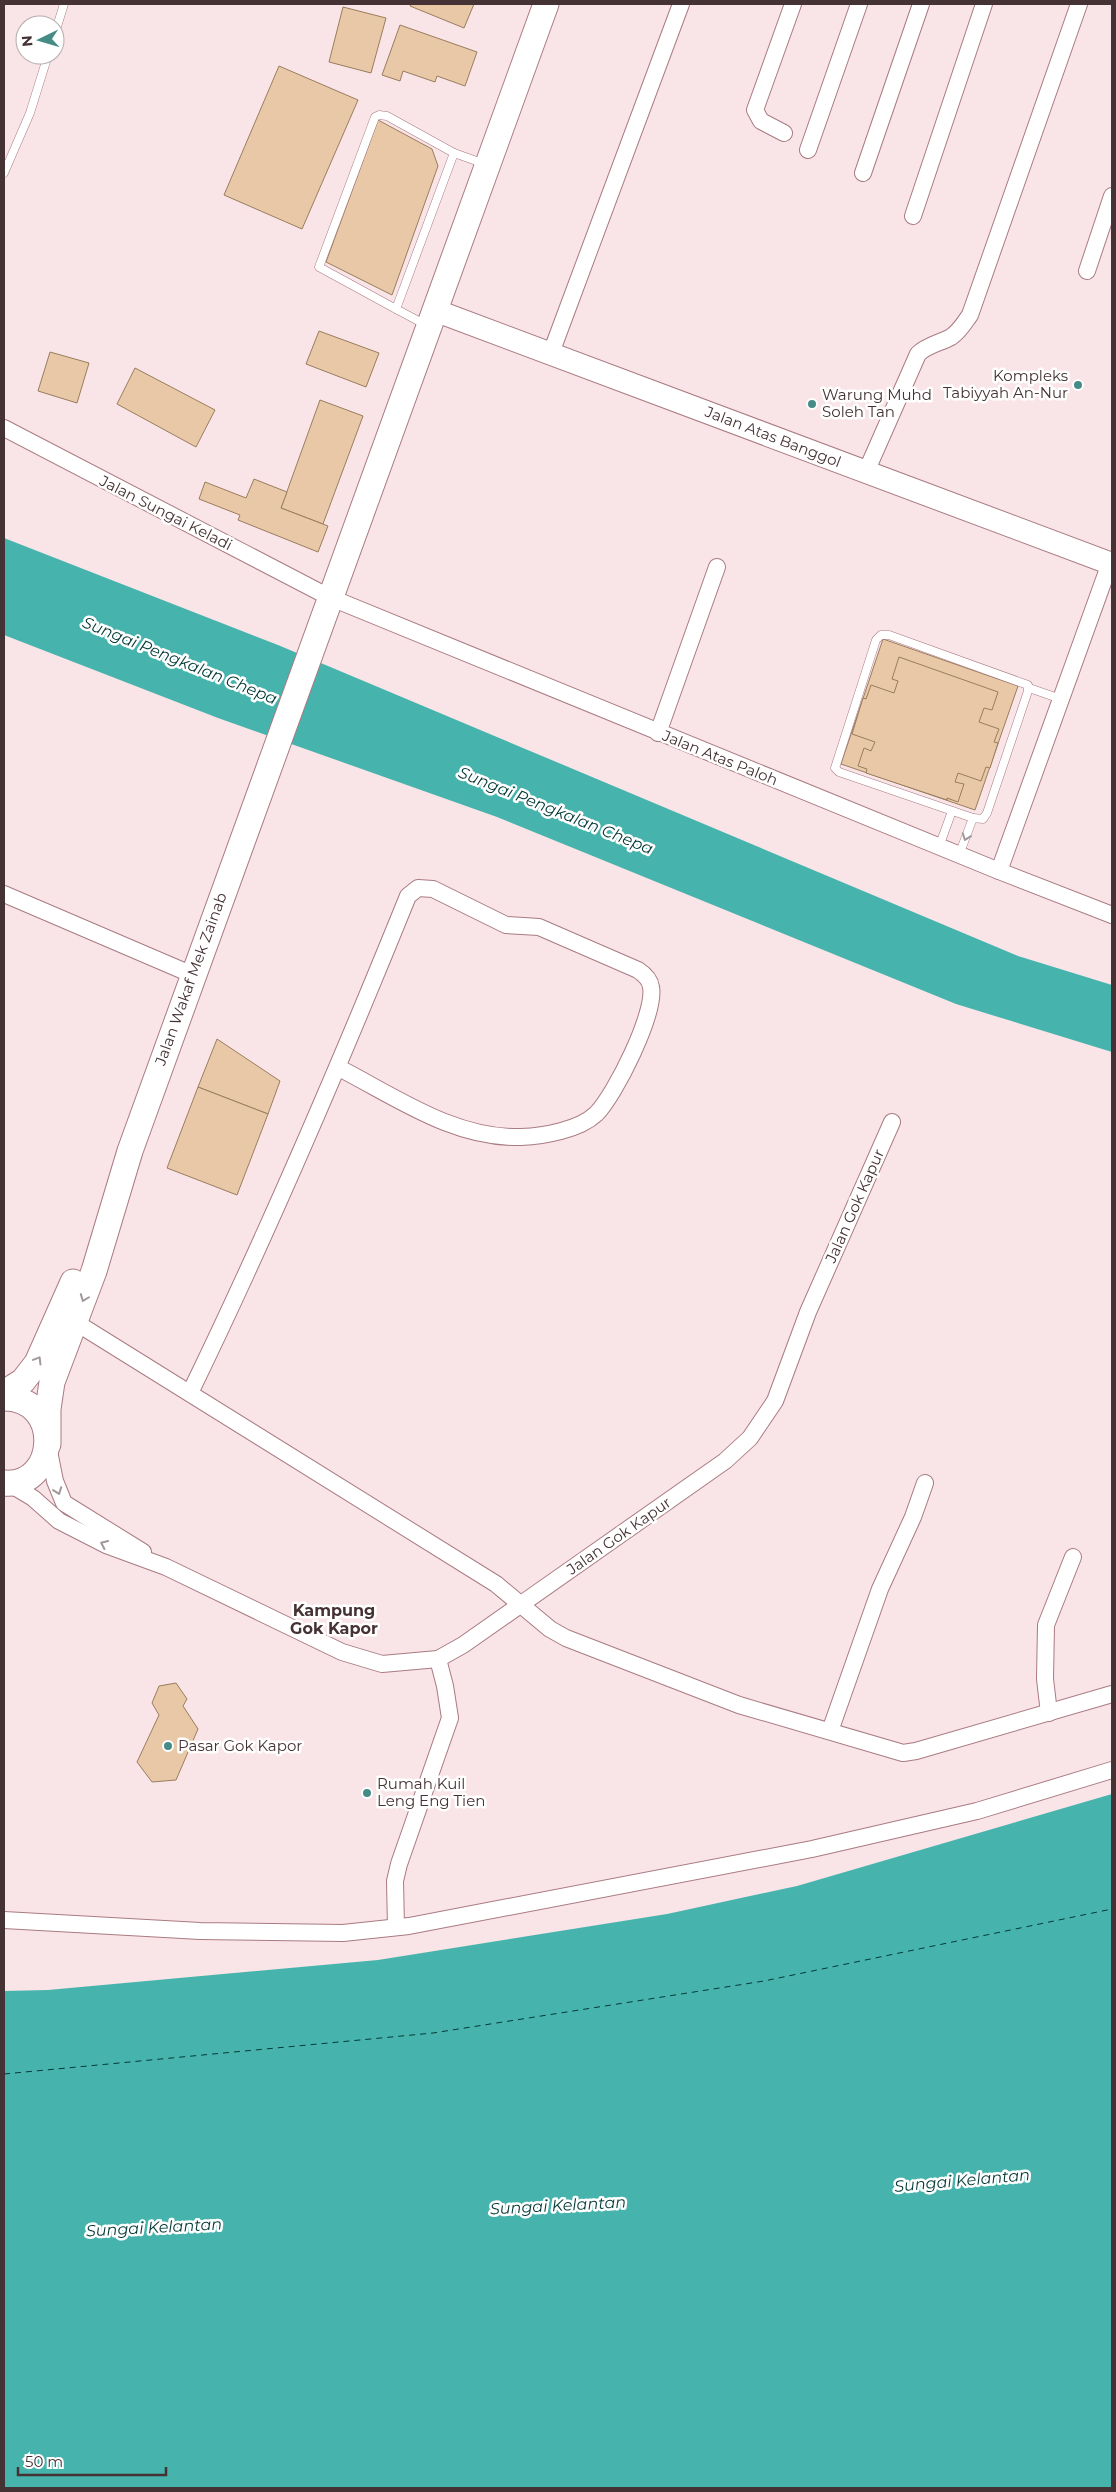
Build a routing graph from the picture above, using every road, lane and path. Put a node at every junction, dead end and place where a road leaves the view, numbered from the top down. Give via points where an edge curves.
1 (546, 4) edge
2 (681, 4) edge
3 (793, 4) edge
4 (859, 4) edge
5 (921, 4) edge
6 (984, 4) edge
7 (1079, 4) edge
8 (45, 65) edge
9 (784, 133) dead end
10 (808, 150) dead end
11 (454, 153) junction
12 (487, 165) junction
13 (863, 172) dead end
14 (4, 173) edge
15 (1112, 196) edge
16 (913, 216) dead end
17 (1087, 271) dead end
18 (396, 309) junction
19 (431, 318) junction
20 (550, 353) junction
21 (4, 428) edge
22 (866, 472) junction
23 (1111, 564) edge
24 (717, 568) dead end
25 (329, 598) junction
26 (1029, 688) junction
27 (1061, 698) junction
28 (658, 732) junction
29 (952, 811) junction
30 (973, 818) junction
31 (939, 847) junction
32 (959, 855) junction
33 (999, 872) junction
34 (4, 894) edge
35 (1112, 915) edge
36 (193, 975) junction
37 (339, 1068) junction
38 (892, 1122) dead end
39 (130, 1151) junction
40 (75, 1322) junction
41 (4, 1393) edge
42 (190, 1393) junction
43 (4, 1398) edge
44 (48, 1444) junction
45 (925, 1483) dead end
46 (5, 1486) edge
47 (1073, 1557) dead end
48 (166, 1567) junction
49 (523, 1603) junction
50 (438, 1659) junction
51 (1112, 1694) edge
52 (1049, 1713) junction
53 (830, 1731) junction
54 (1112, 1770) edge
55 (4, 1920) edge
56 (396, 1927) junction

1 - 12 main road, Jalan Wakaf Mek Zainab
2 - 20 street
3 - 9 street via 756,110 758,118
4 - 10 street
5 - 13 street
6 - 16 street
7 - 22 street via 970,315 955,334 918,354
8 - 14 lane via 30,113
11 - 12 lane
11 - 18 lane
11 - 18 lane via 387,116 375,117 319,267
12 - 19 main road, Jalan Wakaf Mek Zainab
15 - 17 street
18 - 19 lane
19 - 20 main road, Jalan Atas Banggol
19 - 25 main road, Jalan Wakaf Mek Zainab
20 - 22 main road, Jalan Atas Banggol
21 - 25 street, Jalan Sungai Keladi
22 - 23 main road, Jalan Atas Banggol
23 - 27 street
24 - 28 street
25 - 28 street, Jalan Atas Paloh
25 - 36 main road, Jalan Wakaf Mek Zainab
26 - 27 lane
26 - 29 lane via 1024,682 889,635 878,637 835,768
26 - 30 lane via 987,812 982,819
27 - 33 street
28 - 31 street, Jalan Atas Paloh
29 - 30 lane
29 - 31 lane
30 -> 32 lane
31 - 32 street, Jalan Atas Paloh
32 - 33 street, Jalan Atas Paloh
33 - 35 street, Jalan Atas Paloh
34 - 36 street
36 - 39 main road, Jalan Wakaf Mek Zainab
37 - 37 street via 408,896 418,888 433,889 506,925 539,927 638,970 647,976 651,985 649,1011 625,1071 596,1114 575,1126 522,1137 464,1130
37 - 42 street via 246,1277
38 - 49 street, Jalan Gok Kapur via 808,1312 775,1401 750,1438 725,1461
39 -> 40 main road, Jalan Wakaf Mek Zainab
41 -> 39 main road, Jalan Wakaf Mek Zainab via 23,1381 43,1353
40 - 42 street
40 - 44 main road, Jalan Wakaf Mek Zainab via 52,1382
42 - 49 street
43 - 44 main road via 19,1400 41,1417
44 - 46 main road via 39,1466 31,1475
44 -> 48 street, Jalan Gok Kapur via 55,1481 64,1503
45 - 53 street via 880,1589
48 -> 46 street, Jalan Gok Kapur via 106,1545 59,1521 34,1498
47 - 52 street via 1046,1625 1045,1678
48 - 50 street, Jalan Gok Kapur via 342,1652 382,1664
49 - 50 street, Jalan Gok Kapur
49 - 53 street via 550,1629 566,1638 739,1705
50 - 56 street via 450,1718 395,1882
51 - 52 street
52 - 53 street via 903,1753
54 - 56 street via 977,1811 812,1849
55 - 56 street via 200,1931 343,1933

